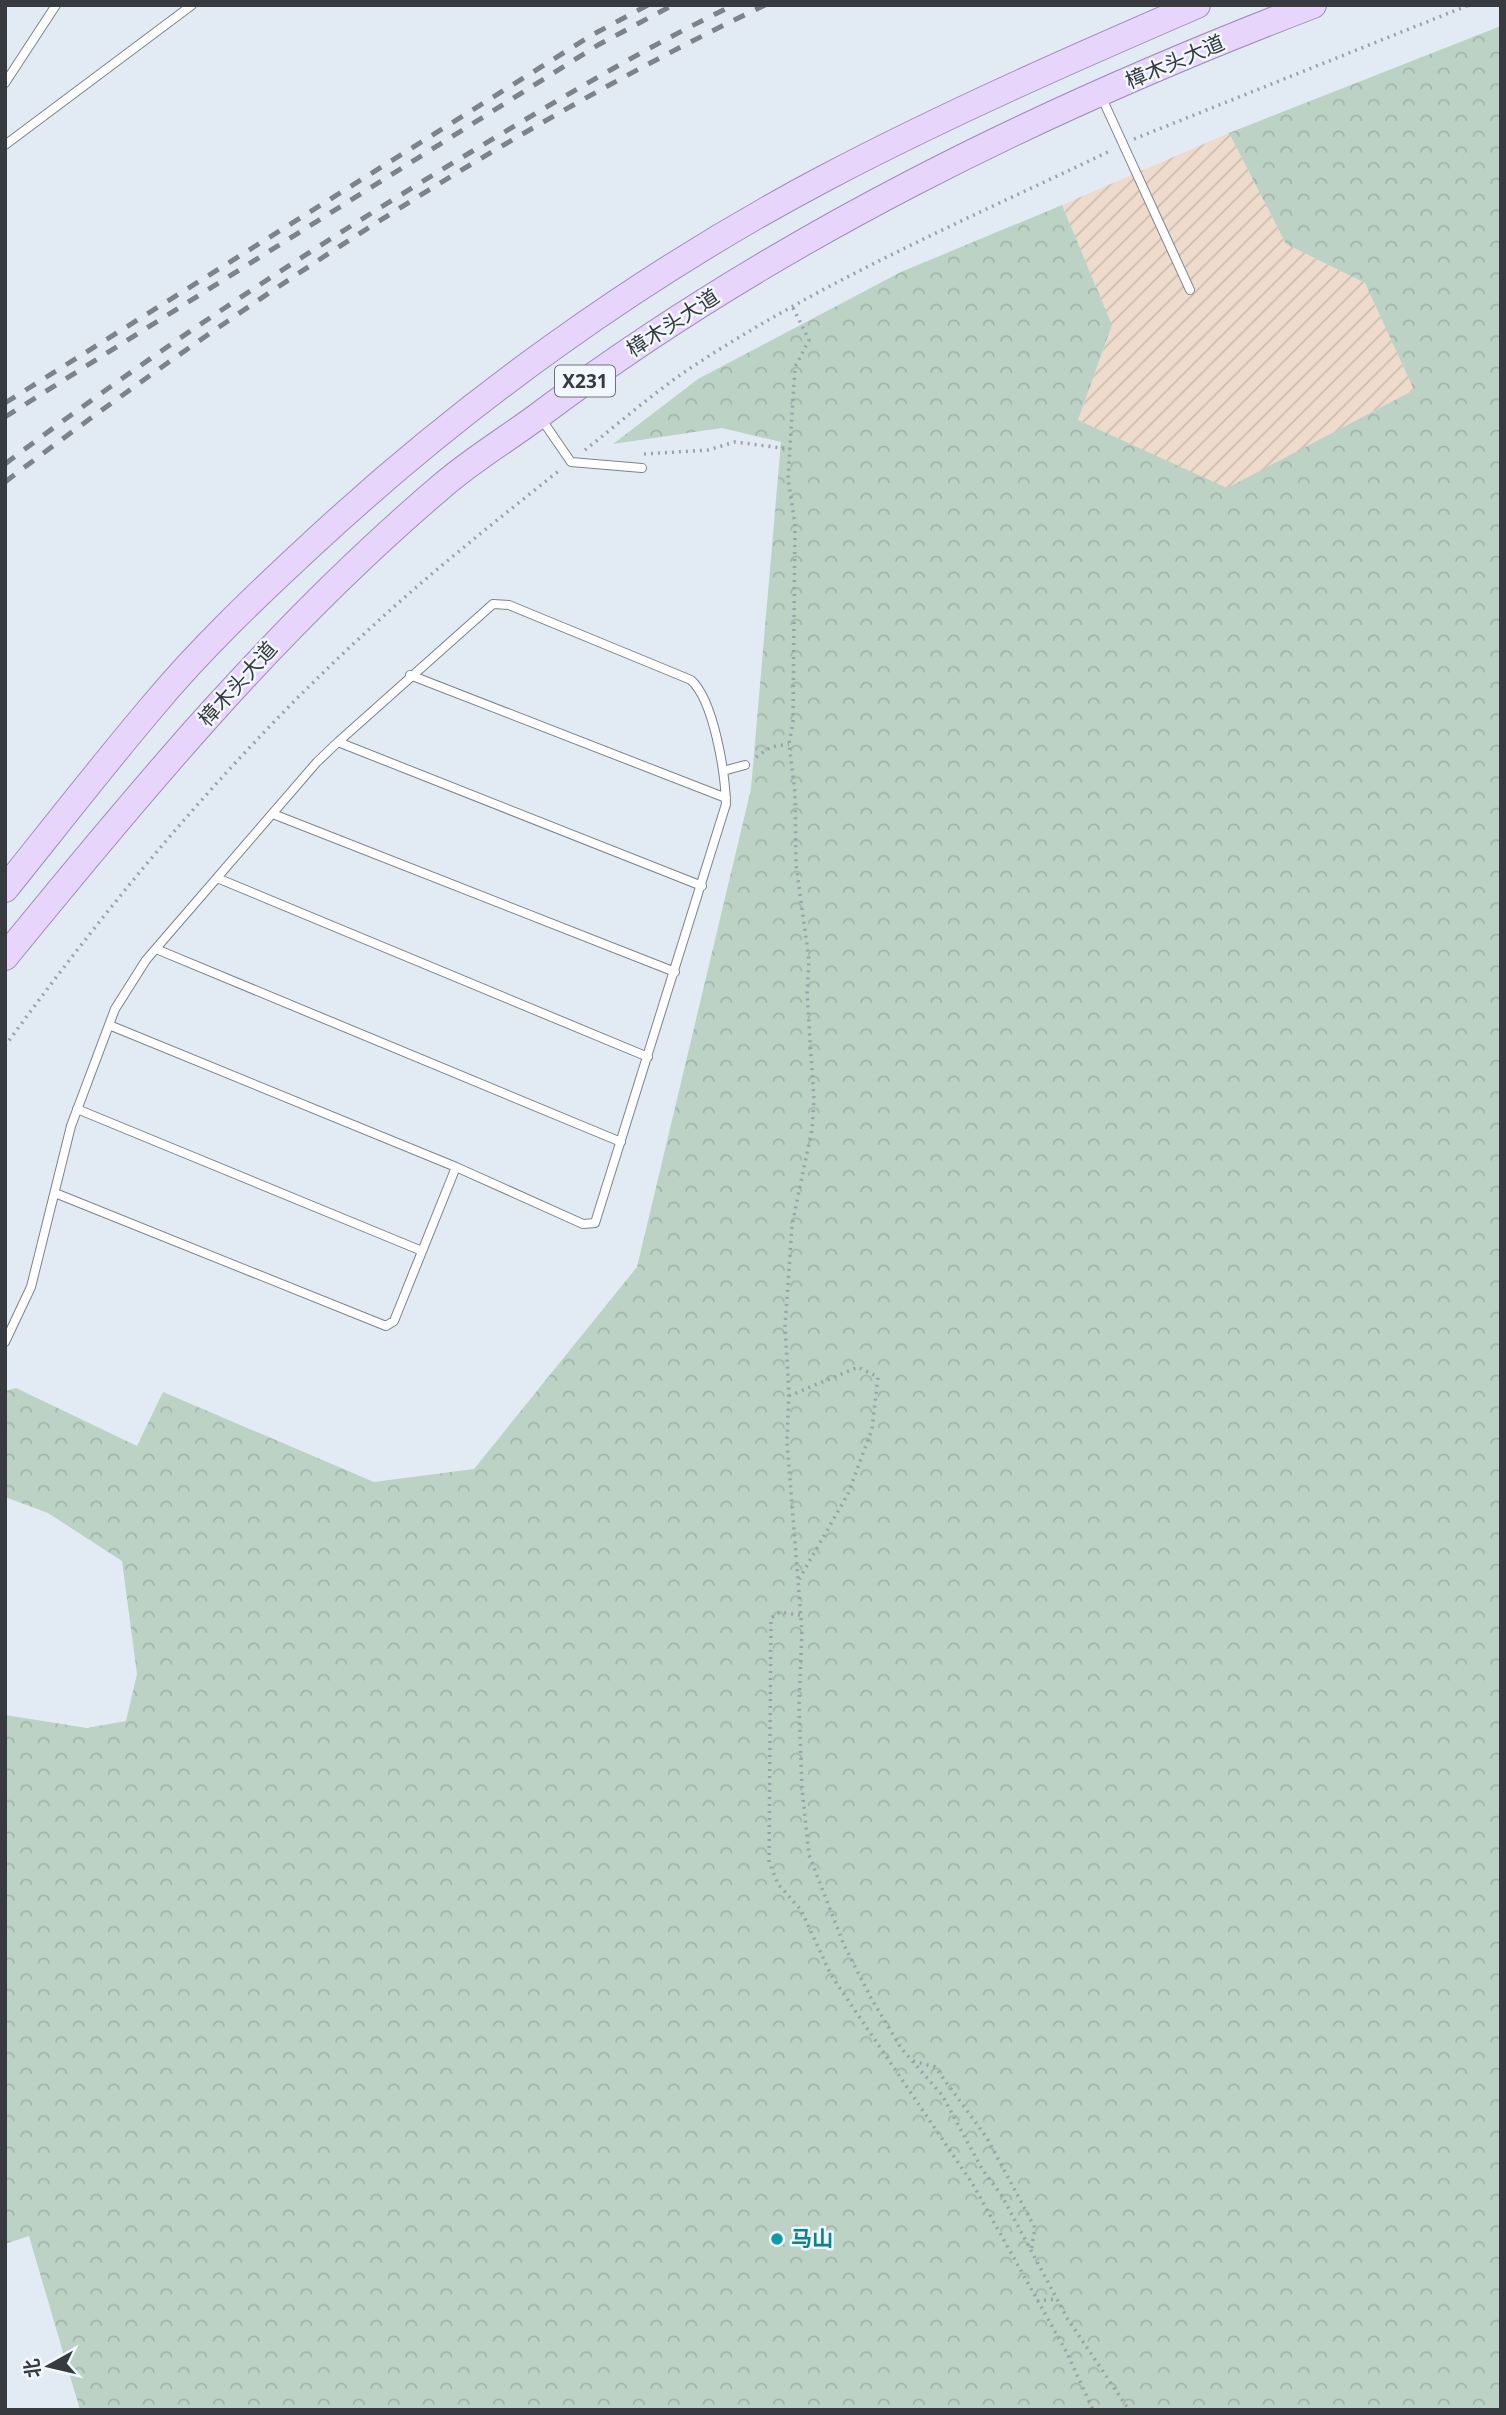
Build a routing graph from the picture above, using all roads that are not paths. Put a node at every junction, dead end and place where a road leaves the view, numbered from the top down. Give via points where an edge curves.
1 (56, 5) edge
2 (192, 5) edge
3 (1197, 5) edge
4 (1313, 5) edge
5 (5, 83) edge
6 (1100, 95) junction
7 (5, 145) edge
8 (1190, 290) dead end
9 (539, 416) junction
10 (642, 468) dead end
11 (410, 675) junction
12 (338, 742) junction
13 (745, 765) road end
14 (723, 771) junction
15 (726, 798) junction
16 (273, 814) junction
17 (217, 878) junction
18 (702, 886) junction
19 (5, 889) edge
20 (156, 949) junction
21 (5, 957) edge
22 (675, 972) junction
23 (109, 1025) junction
24 (648, 1057) junction
25 (77, 1108) junction
26 (621, 1142) junction
27 (456, 1167) junction
28 (55, 1193) junction
29 (422, 1251) junction
30 (5, 1342) edge

1 - 5 lane
2 - 7 lane
3 - 19 main road, 樟木头大道 / X231 via 1033,77 827,177 703,247 516,376 312,544 231,624 154,704
4 - 6 main road, 樟木头大道 / X231
6 - 8 lane
6 - 9 main road, 樟木头大道 / X231 via 847,217 729,286
9 - 10 lane via 571,462
9 - 21 main road, 樟木头大道 / X231 via 445,483 301,616 116,821
11 - 12 lane
11 - 14 lane via 485,608 509,605 691,680 705,697
11 - 15 lane
12 - 16 lane
12 - 18 lane
13 - 14 lane
14 - 15 lane
15 - 18 lane
16 - 17 lane
16 - 22 lane
17 - 20 lane
17 - 24 lane
18 - 22 lane
20 - 23 lane via 131,982
20 - 26 lane
22 - 24 lane
23 - 25 lane
23 - 27 lane
24 - 26 lane
25 - 28 lane
25 - 29 lane
26 - 27 lane via 597,1219 587,1226
27 - 29 lane
28 - 29 lane via 386,1326 394,1321
28 - 30 lane via 31,1287

